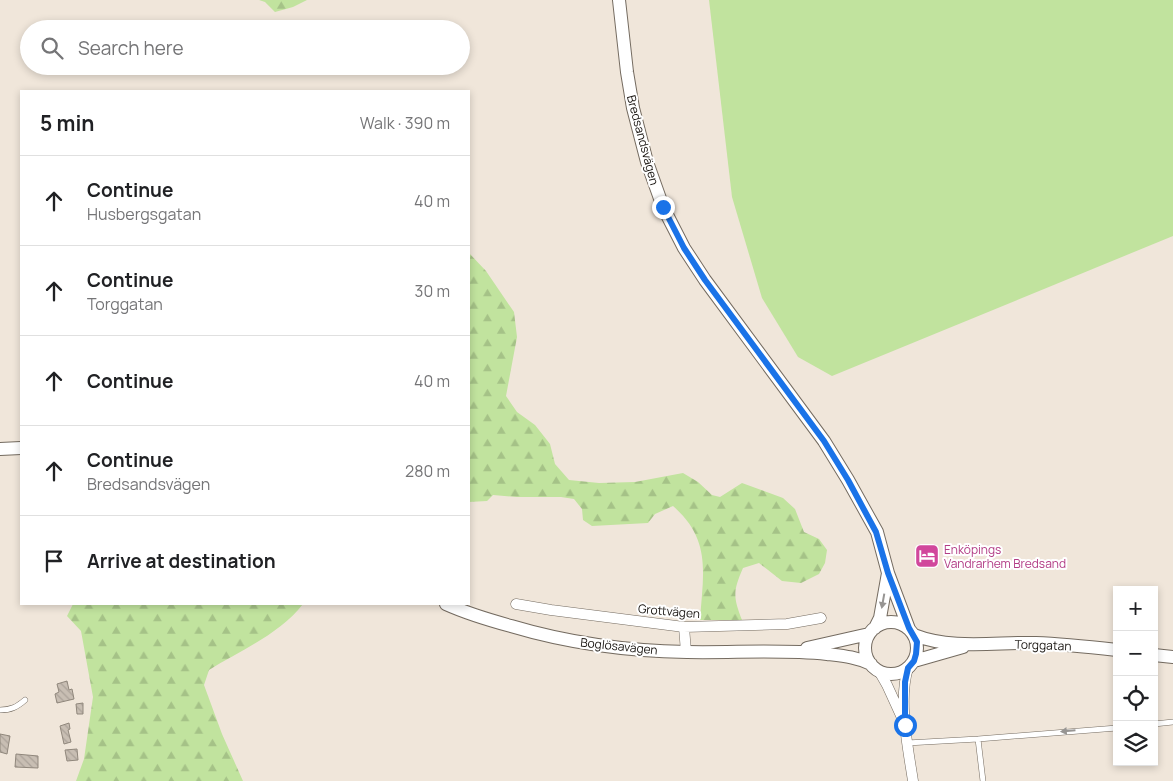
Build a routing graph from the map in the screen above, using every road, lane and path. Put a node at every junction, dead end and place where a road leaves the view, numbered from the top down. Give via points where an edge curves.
1 (619, 0) edge
2 (20, 448) edge
3 (0, 449) edge
4 (888, 573) junction
5 (516, 604) dead end
6 (449, 605) edge
7 (821, 618) dead end
8 (684, 626) junction
9 (872, 631) junction
10 (911, 632) junction
11 (970, 645) junction
12 (1113, 650) edge
13 (797, 651) junction
14 (686, 652) junction
15 (1158, 655) edge
16 (1173, 657) edge
17 (911, 664) junction
18 (875, 668) junction
19 (26, 700) dead end
20 (0, 710) edge
21 (1173, 722) edge
22 (1158, 724) edge
23 (905, 725) junction
24 (1113, 728) edge
25 (978, 739) junction
26 (907, 743) junction
27 (913, 781) edge
28 (982, 781) edge

1 - 4 street, Bredsandsvägen via 633,108 663,207 705,280 824,441 848,480 876,532
2 - 3 street
4 -> 9 street via 880,618
4 - 10 street, Bredsandsvägen
5 - 8 street, Grottvägen
6 - 14 street, Boglösavägen via 552,638 618,648
7 - 8 street, Grottvägen via 787,624
8 - 14 street
9 - 10 street, Torggatan via 895,621
9 - 13 street, Boglösavägen
9 - 18 street via 865,649 866,657
10 - 11 street, Torggatan via 929,640
10 - 17 street via 917,647
11 - 12 street, Torggatan via 1037,643
11 - 17 street, Torggatan
13 - 14 street, Boglösavägen
13 - 18 street, Boglösavägen via 858,658
15 - 16 street
17 - 18 street, Torggatan via 895,674
17 - 23 street via 905,682
18 - 23 street via 887,685
19 - 20 lane via 11,710
21 - 22 lane
23 - 26 street
24 -> 25 lane
25 - 26 lane
25 - 28 lane
26 - 27 street

